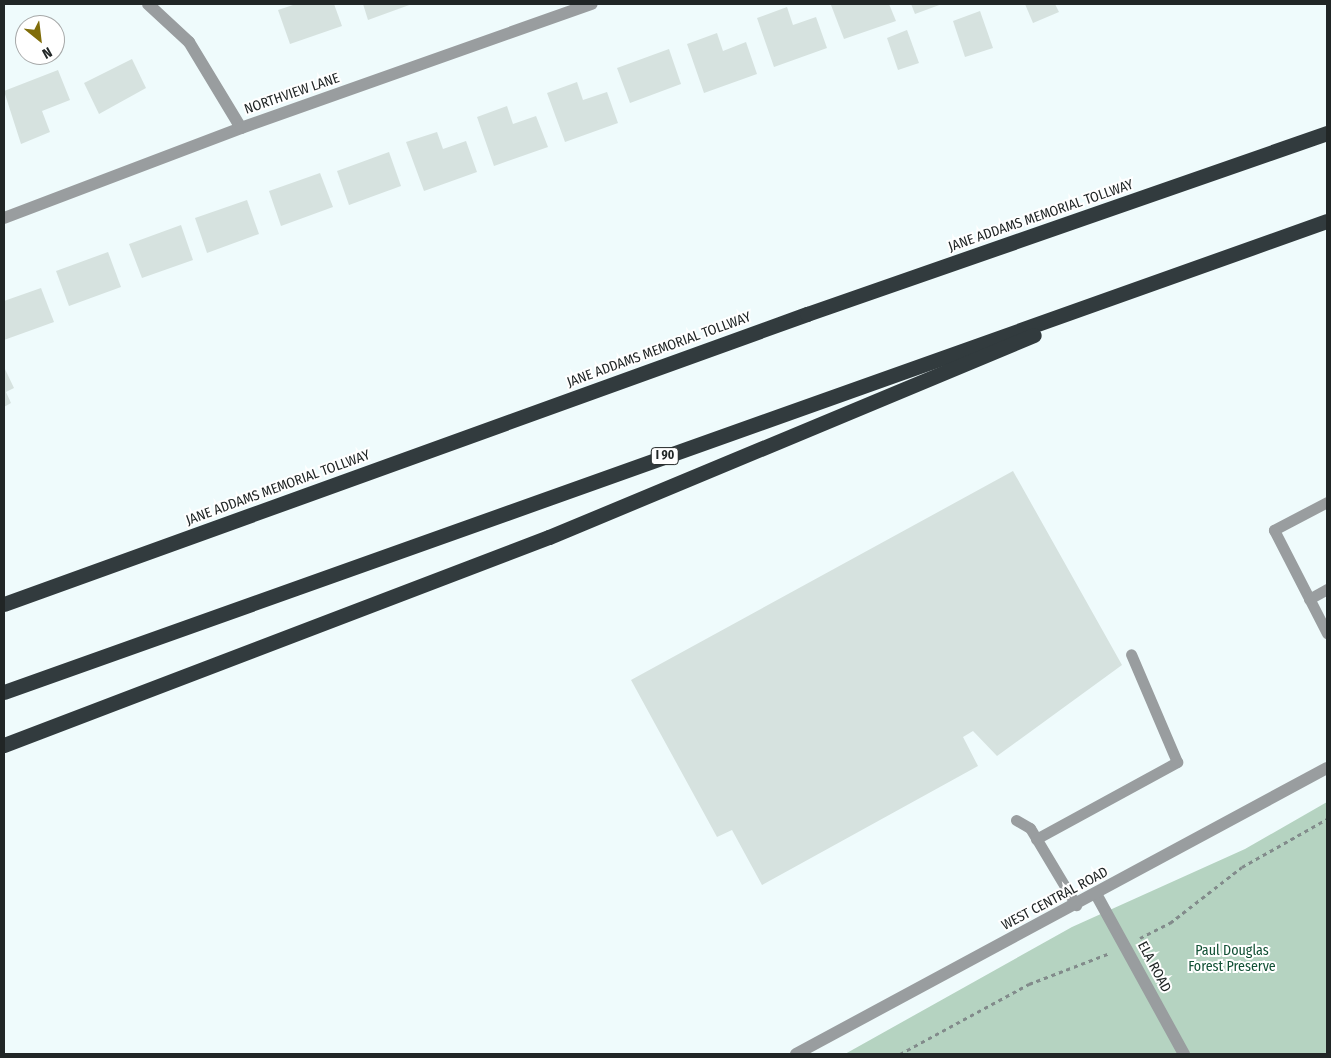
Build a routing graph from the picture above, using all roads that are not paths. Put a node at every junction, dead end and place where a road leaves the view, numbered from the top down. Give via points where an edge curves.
1 (148, 4) edge
2 (592, 4) edge
3 (241, 128) junction
4 (1327, 133) edge
5 (4, 218) edge
6 (1327, 221) edge
7 (1164, 280) junction
8 (1327, 502) edge
9 (1327, 589) edge
10 (1309, 599) junction
11 (4, 604) edge
12 (1327, 633) edge
13 (1131, 654) dead end
14 (4, 692) edge
15 (4, 746) edge
16 (1327, 768) edge
17 (1016, 820) dead end
18 (1036, 839) junction
19 (1096, 894) junction
20 (1076, 905) junction
21 (796, 1054) edge
22 (1184, 1054) edge

1 - 3 street via 189,42
2 - 3 street, NORTHVIEW LANE
3 - 5 street, NORTHVIEW LANE
4 - 11 highway, JANE ADDAMS MEMORIAL TOLLWAY via 807,314
6 - 7 highway, I 90
7 - 14 highway, I 90
7 - 15 highway via 549,537
8 - 10 lane via 1274,530
9 - 10 lane
10 - 12 lane
13 - 18 lane via 1177,762
16 - 19 street, WEST CENTRAL ROAD
17 - 18 lane via 1030,828
18 - 20 lane
19 - 20 street, WEST CENTRAL ROAD
19 - 22 street, ELA ROAD
20 - 21 street, WEST CENTRAL ROAD

